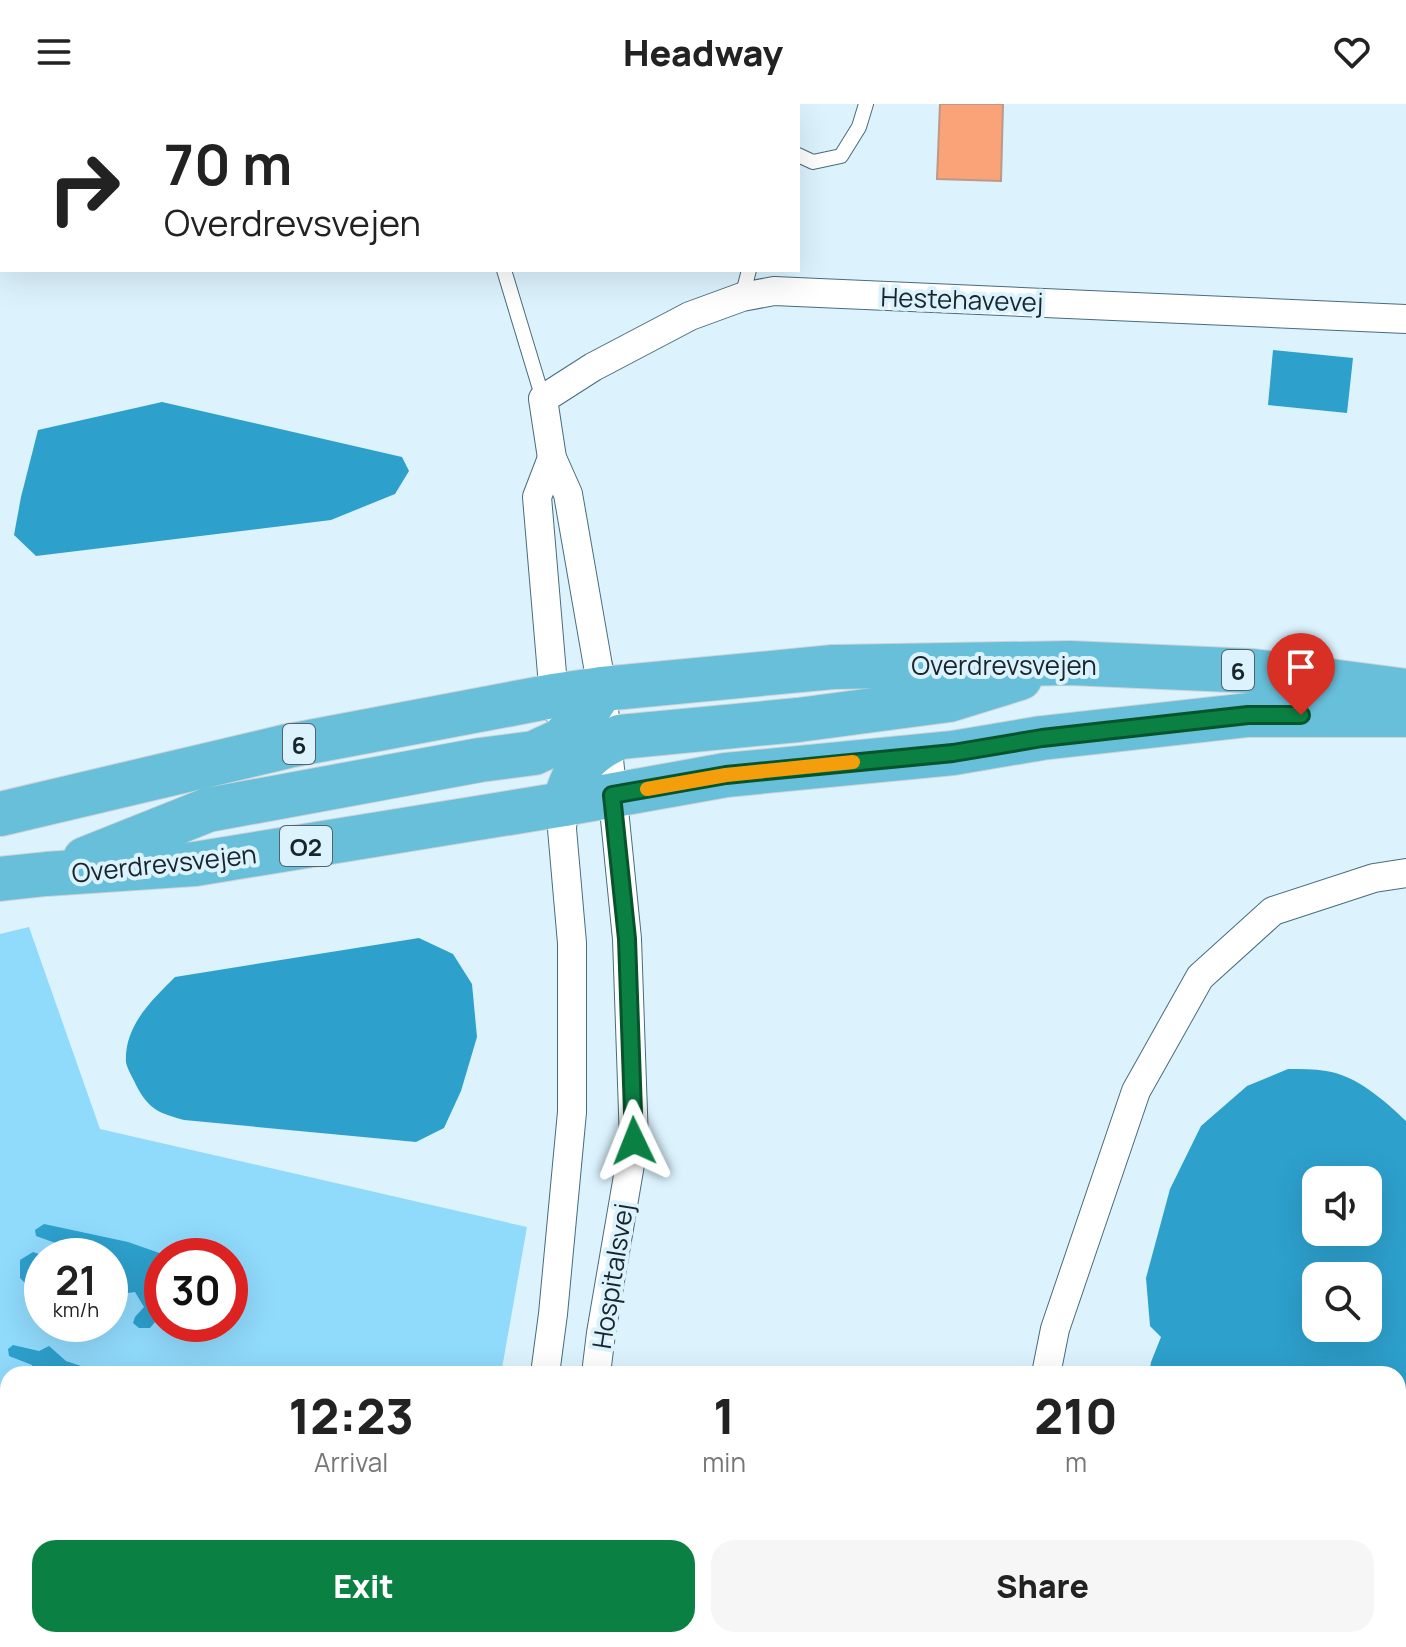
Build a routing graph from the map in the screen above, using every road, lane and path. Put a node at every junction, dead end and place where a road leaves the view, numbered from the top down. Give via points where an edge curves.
1 (866, 104) edge
2 (800, 156) edge
3 (505, 272) edge
4 (745, 283) edge
5 (1406, 319) edge
6 (543, 399) junction
7 (552, 458) junction
8 (1070, 663) junction
9 (602, 689) junction
10 (1406, 691) edge
11 (553, 696) junction
12 (1406, 715) edge
13 (560, 741) junction
14 (608, 742) junction
15 (612, 795) junction
16 (564, 804) junction
17 (0, 814) edge
18 (1406, 873) edge
19 (46, 874) junction
20 (0, 879) edge
21 (546, 1366) edge
22 (597, 1366) edge
23 (1048, 1366) edge

1 - 2 lane via 841,156 813,162
3 - 6 lane
4 - 5 street, Hestehavevej via 774,291
4 - 6 street, Hestehavevej
6 - 7 street
7 - 9 street via 568,494
7 - 11 street via 537,497
8 - 9 main road, Overdrevsvejen / 6 via 833,667
8 - 10 main road, Overdrevsvejen / 6 via 1253,671
8 - 14 main road via 949,700
9 - 11 main road, Overdrevsvejen / 6
9 - 13 main road
9 - 14 street
11 - 13 street
11 - 17 main road, Overdrevsvejen / 6 via 288,746
12 - 15 main road, Overdrevsvejen / O2 via 1248,715 953,753 726,775
13 - 16 street
13 - 19 main road via 534,753 208,810
14 - 15 street
14 - 16 main road via 589,755 571,780
15 - 16 main road, Overdrevsvejen / O2
15 - 22 street, Hospitalsvej via 627,939 634,1141
16 - 19 main road, Overdrevsvejen / O2 via 195,864
16 - 21 street, Hospitalsvej via 572,943 572,1112
18 - 23 street via 1273,911 1200,977 1136,1091 1055,1329
19 - 20 main road, Overdrevsvejen / O2

